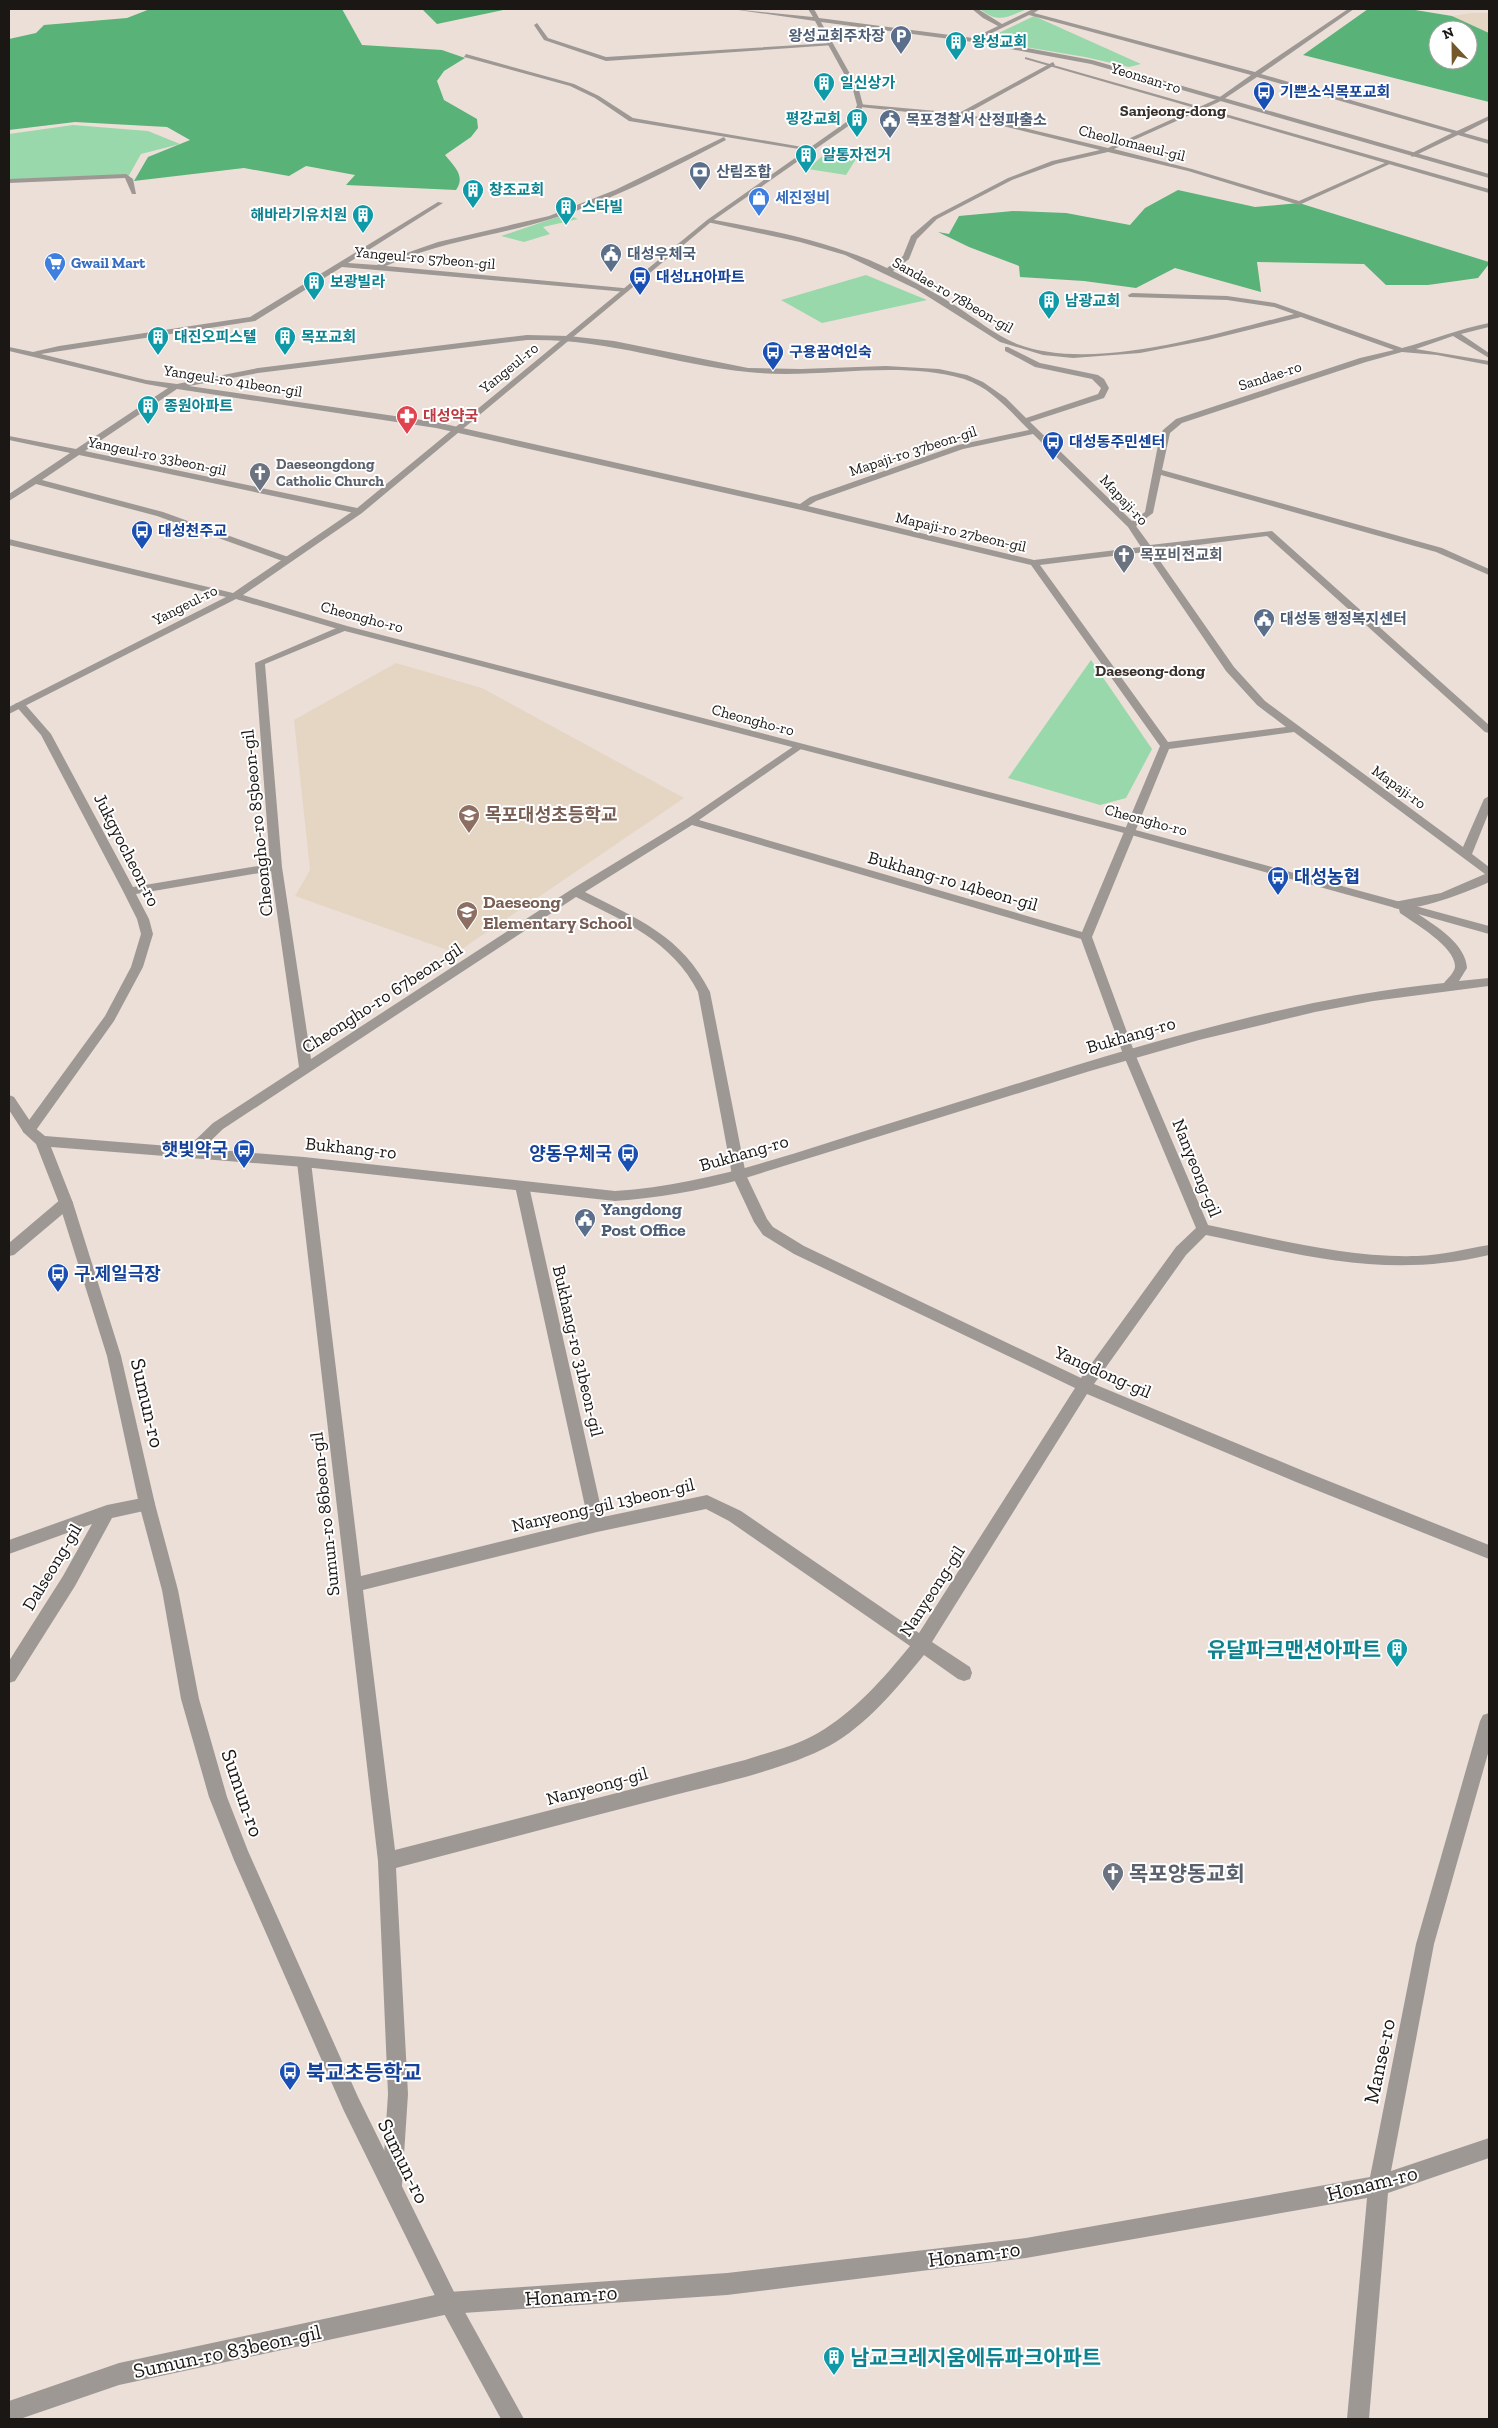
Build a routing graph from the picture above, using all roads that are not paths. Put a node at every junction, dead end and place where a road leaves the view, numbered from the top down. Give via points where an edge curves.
1 (736, 9) edge
2 (811, 9) edge
3 (975, 9) edge
4 (1037, 9) edge
5 (1351, 9) edge
6 (1029, 13) junction
7 (818, 21) junction
8 (537, 25) dead end
9 (1003, 26) junction
10 (909, 34) junction
11 (973, 40) junction
12 (831, 45) junction
13 (466, 56) dead end
14 (1054, 64) junction
15 (1256, 76) junction
16 (1219, 100) junction
17 (860, 105) junction
18 (1202, 108) junction
19 (962, 114) junction
20 (1489, 118) edge
21 (1457, 133) junction
22 (724, 139) dead end
23 (1489, 142) edge
24 (811, 149) junction
25 (1108, 150) junction
26 (1412, 155) junction
27 (1389, 163) junction
28 (1489, 176) edge
29 (9, 181) edge
30 (1489, 191) edge
31 (134, 193) dead end
32 (440, 203) dead end
33 (709, 221) junction
34 (338, 264) junction
35 (377, 268) junction
36 (888, 271) junction
37 (623, 290) junction
38 (1132, 295) dead end
39 (1304, 314) junction
40 (1489, 325) edge
41 (1454, 333) junction
42 (568, 338) junction
43 (1008, 344) junction
44 (9, 349) edge
45 (1402, 350) junction
46 (32, 354) junction
47 (1489, 356) edge
48 (1489, 363) edge
49 (175, 387) junction
50 (1026, 421) junction
51 (455, 430) junction
52 (1037, 431) junction
53 (9, 438) edge
54 (77, 453) junction
55 (1156, 471) junction
56 (35, 481) junction
57 (9, 498) edge
58 (802, 507) junction
59 (358, 511) junction
60 (1131, 525) junction
61 (9, 542) edge
62 (1147, 548) junction
63 (288, 560) junction
64 (1034, 563) junction
65 (1489, 572) edge
66 (235, 596) junction
67 (344, 628) junction
68 (9, 696) edge
69 (20, 705) junction
70 (9, 711) edge
71 (1294, 729) junction
72 (1489, 730) edge
73 (1165, 746) junction
74 (797, 747) junction
75 (1489, 799) edge
76 (690, 822) junction
77 (1128, 831) junction
78 (1466, 854) junction
79 (276, 867) junction
80 (1489, 872) edge
81 (1489, 877) edge
82 (129, 891) junction
83 (576, 892) junction
84 (1398, 905) junction
85 (1489, 930) edge
86 (1086, 937) junction
87 (1489, 982) edge
88 (1449, 984) junction
89 (1129, 1054) junction
90 (306, 1069) junction
91 (11, 1106) edge
92 (36, 1135) junction
93 (191, 1152) junction
94 (304, 1162) junction
95 (739, 1175) junction
96 (522, 1186) junction
97 (66, 1203) junction
98 (1203, 1230) junction
99 (1489, 1250) edge
100 (9, 1251) edge
101 (1084, 1386) junction
102 (147, 1504) junction
103 (108, 1512) junction
104 (597, 1526) junction
105 (9, 1547) edge
106 (1489, 1552) edge
107 (353, 1585) junction
108 (922, 1645) junction
109 (964, 1673) dead end
110 (9, 1675) edge
111 (1489, 1720) edge
112 (387, 1862) junction
113 (1489, 2148) edge
114 (392, 2186) junction
115 (1378, 2186) junction
116 (449, 2303) junction
117 (9, 2412) edge
118 (513, 2419) edge
119 (1358, 2419) edge

1 - 7 street, Yeonsan-ro
2 - 7 street
3 - 9 street
4 - 6 street
5 - 15 street
6 - 9 street
6 - 15 street
7 - 10 street, Yeonsan-ro
7 - 12 street
8 - 12 street via 546,39 606,59
9 - 11 street
10 - 11 street, Yeonsan-ro
10 - 14 street, Yeonsan-ro
11 - 16 street, Yeonsan-ro via 1092,62
12 - 17 street via 856,90
13 - 24 street via 572,85 631,120
14 - 18 street, Yeonsan-ro
14 - 19 street
15 - 16 street
15 - 21 street
16 - 18 street
16 - 26 street, Yeonsan-ro
17 - 19 street, Cheollomaeul-gil
17 - 24 street, Yangeul-ro via 855,119
18 - 25 street
18 - 27 street, Yeonsan-ro
19 - 25 street, Cheollomaeul-gil
20 - 21 street
21 - 23 street
21 - 26 street
22 - 35 street via 616,193 582,206 428,248
24 - 33 street, Yangeul-ro
25 - 27 street, Cheollomaeul-gil via 1200,172 1299,203
25 - 36 street via 1054,162 1010,179 951,209 935,218 914,238 906,257
26 - 28 street, Yeonsan-ro
27 - 30 street, Yeonsan-ro
29 - 31 street via 126,176
32 - 34 street
33 - 36 street, Sandae-ro 78beon-gil via 804,239
33 - 37 street, Yangeul-ro
34 - 35 street, Yangeul-ro 57beon-gil
34 - 46 street, Yangeul-ro 57beon-gil via 252,318
35 - 37 street, Yangeul-ro 57beon-gil
36 - 43 street, Sandae-ro 78beon-gil
37 - 42 street, Yangeul-ro
38 - 39 street via 1252,301
39 - 43 street, Sandae-ro 78beon-gil via 1140,351 1067,355
39 - 45 street
40 - 41 street
41 - 45 street
41 - 47 street
42 - 49 street, Mapaji-ro via 517,339 254,373
42 - 50 street, Mapaji-ro via 771,372 900,369 951,374 988,388
42 - 51 street, Yangeul-ro
43 - 50 street via 1008,349 1028,361 1095,377 1105,388 1101,396
44 - 46 street, Yangeul-ro 41beon-gil
45 - 48 street, Sandae-ro
45 - 55 street, Sandae-ro via 1179,421 1166,432
46 - 49 street, Yangeul-ro 41beon-gil
49 - 51 street, Yangeul-ro 41beon-gil
49 - 54 street
50 - 52 street, Mapaji-ro
51 - 58 street, Yangeul-ro 41beon-gil
51 - 59 street, Yangeul-ro
52 - 58 street, Mapaji-ro 37beon-gil via 961,447 813,499
52 - 60 street, Mapaji-ro
53 - 54 street, Yangeul-ro 33beon-gil
54 - 56 street
54 - 59 street, Yangeul-ro 33beon-gil
55 - 60 street, Sandae-ro via 1149,513
55 - 65 street via 1422,545
56 - 57 street
56 - 63 street via 160,514
58 - 64 street, Mapaji-ro 27beon-gil
59 - 63 street, Yangeul-ro
60 - 62 street, Mapaji-ro
61 - 66 street, Cheongho-ro
62 - 64 street, Mapaji-ro 27beon-gil
62 - 71 street, Mapaji-ro via 1230,669 1261,703
62 - 72 street, Mapaji-ro 27beon-gil via 1269,533
63 - 66 street, Yangeul-ro
64 - 73 street
66 - 67 street, Cheongho-ro
66 - 69 street, Yangeul-ro
67 - 74 street, Cheongho-ro
67 - 79 street, Cheongho-ro 85beon-gil via 260,663
68 - 69 street, Jukgyocheon-ro
69 - 70 street, Yangeul-ro
69 - 82 street, Jukgyocheon-ro via 46,734
71 - 73 street
71 - 78 street, Mapaji-ro
73 - 77 street
74 - 76 street, Cheongho-ro 67beon-gil
74 - 77 street, Cheongho-ro
75 - 78 street
76 - 83 street, Cheongho-ro 67beon-gil
76 - 86 street, Bukhang-ro 14beon-gil
77 - 84 street, Cheongho-ro
77 - 86 street
78 - 80 street, Mapaji-ro
79 - 82 street
79 - 90 street, Cheongho-ro 85beon-gil
81 - 84 street via 1446,895
82 - 92 street, Jukgyocheon-ro via 147,934 137,967 110,1018
83 - 90 street, Cheongho-ro 67beon-gil
83 - 95 street, Yangdong-gil via 652,932 699,977
84 - 85 street, Cheongho-ro
84 - 88 street via 1438,934 1458,956 1459,972
86 - 89 street
87 - 88 street, Bukhang-ro
88 - 89 street, Bukhang-ro via 1279,1015
89 - 95 street, Bukhang-ro
89 - 98 street, Nanyeong-gil
90 - 93 street, Cheongho-ro 67beon-gil via 218,1126
91 - 92 street
92 - 93 street, Bukhang-ro
92 - 97 street, Sumun-ro
93 - 94 street, Bukhang-ro
94 - 96 street, Bukhang-ro
94 - 107 street, Sumun-ro 86beon-gil
95 - 96 street, Bukhang-ro via 675,1192 641,1195 615,1196
95 - 101 street, Yangdong-gil via 761,1222 778,1238
96 - 104 street, Bukhang-ro 31beon-gil
97 - 100 street
97 - 102 street, Sumun-ro via 114,1356
98 - 99 street via 1362,1260 1436,1262
98 - 101 street, Nanyeong-gil via 1181,1251
101 - 106 street, Yangdong-gil
101 - 108 street, Nanyeong-gil
102 - 103 street
102 - 114 street, Sumun-ro via 170,1590 190,1699 218,1797 323,2043
103 - 105 street
103 - 110 street, Dalseong-gil
104 - 107 street, Nanyeong-gil 13beon-gil
104 - 108 street, Nanyeong-gil 13beon-gil via 707,1502 735,1516
107 - 112 street, Sumun-ro 86beon-gil
108 - 109 street, Nanyeong-gil 13beon-gil
108 - 112 street, Nanyeong-gil via 896,1678 849,1722 823,1740 800,1750 745,1768
111 - 115 street, Manse-ro via 1425,1944
112 - 114 street, Sumun-ro 86beon-gil via 398,2094
113 - 115 street, Honam-ro
114 - 116 street, Sumun-ro
115 - 116 street, Honam-ro via 1026,2248 727,2284
115 - 119 street, Manse-ro
116 - 117 street, Sumun-ro 83beon-gil via 119,2374
116 - 118 street, Sumun-ro

